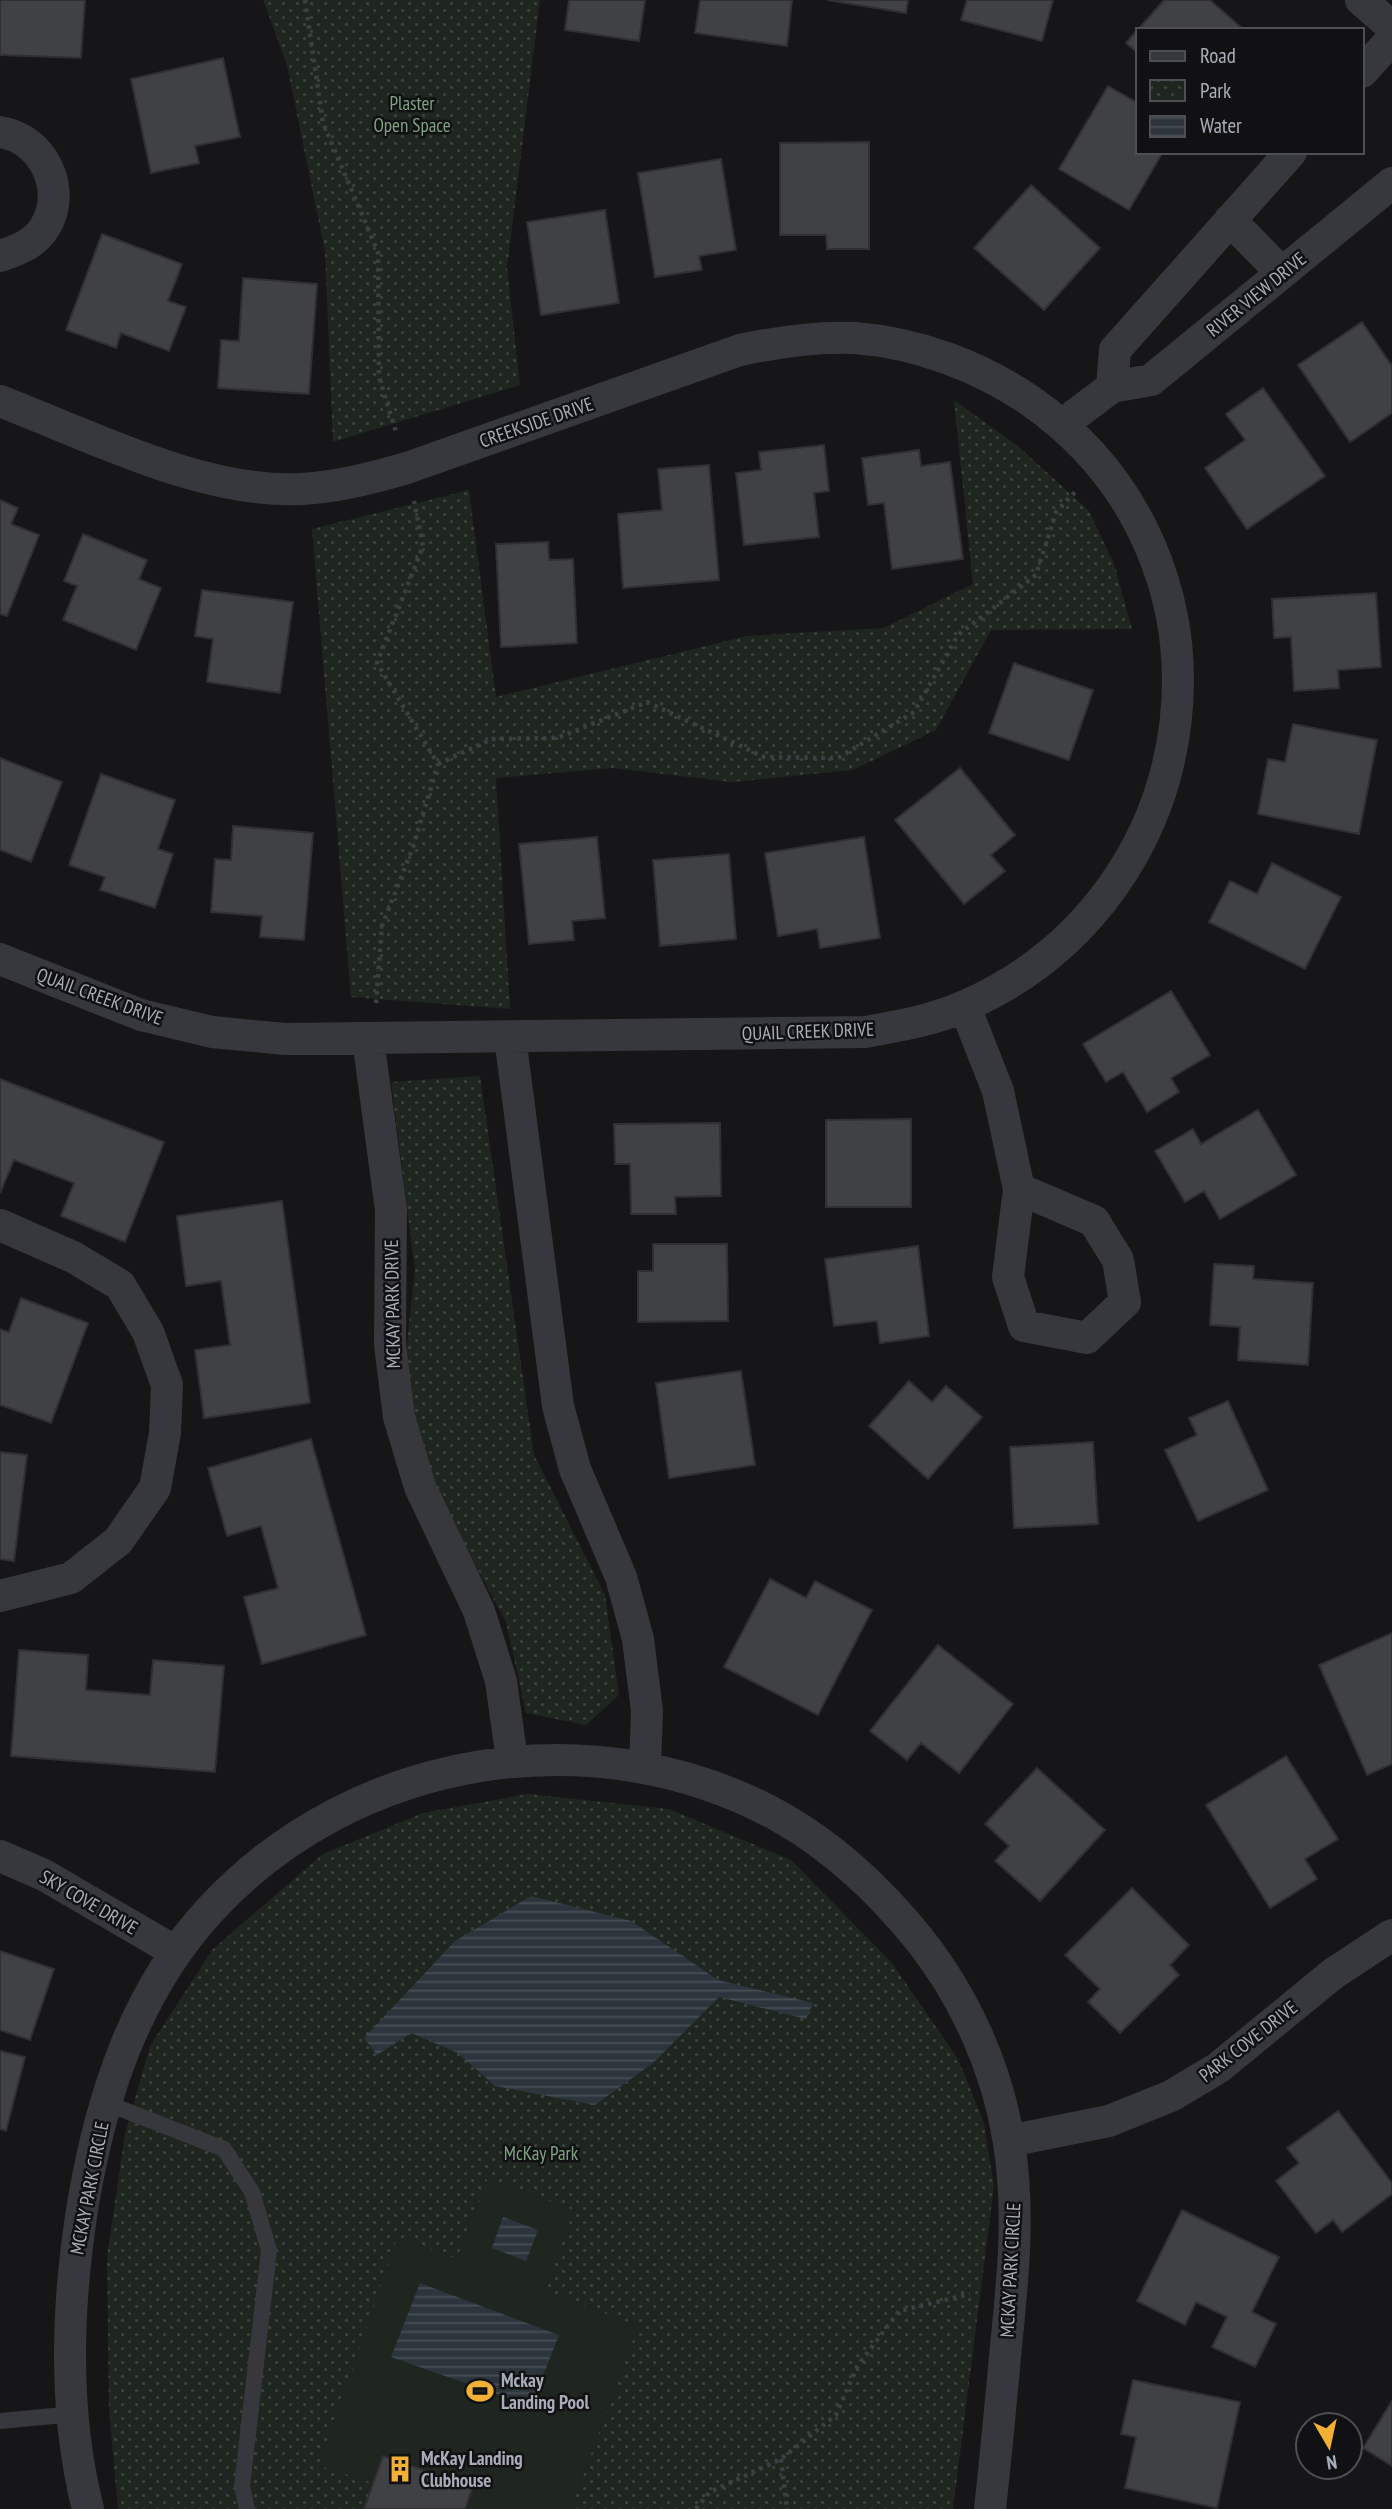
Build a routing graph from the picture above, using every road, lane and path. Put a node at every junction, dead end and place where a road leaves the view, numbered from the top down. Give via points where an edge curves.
1 (305, 0) edge
2 (1361, 0) edge
3 (1392, 27) edge
4 (1392, 39) edge
5 (1364, 70) edge
6 (0, 132) edge
7 (1289, 154) edge
8 (1392, 183) edge
9 (1230, 220) junction
10 (0, 256) edge
11 (1282, 272) junction
12 (1112, 387) junction
13 (0, 401) edge
14 (1063, 424) junction
15 (1101, 466) junction
16 (407, 468) junction
17 (438, 764) junction
18 (0, 959) edge
19 (965, 1007) junction
20 (510, 1037) junction
21 (368, 1039) junction
22 (1019, 1189) junction
23 (0, 1225) edge
24 (0, 1596) edge
25 (512, 1760) junction
26 (645, 1768) junction
27 (0, 1856) edge
28 (1392, 1935) edge
29 (176, 1952) junction
30 (106, 2103) junction
31 (1009, 2140) junction
32 (970, 2294) dead end
33 (74, 2414) junction
34 (0, 2421) edge
35 (781, 2459) junction
36 (88, 2509) edge
37 (247, 2509) edge
38 (696, 2509) edge
39 (787, 2509) edge
40 (990, 2509) edge

1 - 16 path via 323,123 378,252 379,377
2 - 3 street
4 - 5 street
6 - 10 street via 12,134 42,156 54,195 53,209 35,239
7 - 9 street
8 - 11 street, RIVER VIEW DRIVE
9 - 11 street
9 - 12 street via 1115,350
11 - 12 street, RIVER VIEW DRIVE via 1151,380
12 - 14 street, RIVER VIEW DRIVE
13 - 16 street, CREEKSIDE DRIVE via 192,475 246,486 300,489 347,484
14 - 15 street, QUAIL CREEK DRIVE
14 - 16 street, CREEKSIDE DRIVE via 1009,387 960,362 908,346 854,338 794,339 740,350
15 - 17 path via 1056,512 1036,576 958,635 914,712 838,758 764,757 647,702 557,738 492,739
15 - 19 street, QUAIL CREEK DRIVE via 1132,511 1158,565 1174,624 1175,739 1160,798 1136,853 1102,903 1065,943 1021,977
16 - 17 path via 423,546 377,663
17 - 21 path via 382,926 377,1000
18 - 21 street, QUAIL CREEK DRIVE via 141,1015 212,1032 285,1039
19 - 20 street, QUAIL CREEK DRIVE via 865,1032
19 - 22 street via 998,1091
20 - 21 street, QUAIL CREEK DRIVE
20 - 26 street via 558,1406 575,1469 621,1577 638,1639 647,1712
21 - 25 street, MCKAY PARK DRIVE via 391,1210 390,1345 399,1417 420,1487 479,1611 501,1681
22 - 22 street via 1008,1277 1024,1326 1087,1338 1125,1302 1118,1260 1094,1221
23 - 24 street via 73,1257 120,1285 148,1332 167,1385 166,1433 155,1489 118,1541 71,1577
25 - 26 street, MCKAY PARK CIRCLE via 585,1759
25 - 29 street, MCKAY PARK CIRCLE via 446,1771 377,1794 319,1822 265,1859 212,1908
26 - 31 street, MCKAY PARK CIRCLE via 725,1790 783,1819 837,1855 892,1905 937,1962 970,2018 994,2078
27 - 29 street, SKY COVE DRIVE via 44,1875
28 - 31 street, PARK COVE DRIVE via 1334,1973 1218,2068 1171,2096 1109,2121
29 - 30 street, MCKAY PARK CIRCLE via 139,2013
30 - 33 street, MCKAY PARK CIRCLE via 92,2151 75,2252 70,2339
30 - 37 lane via 224,2149 252,2192 270,2250 242,2486
31 - 40 street, MCKAY PARK CIRCLE via 1016,2205 1014,2268
32 - 35 path via 899,2311 857,2367 836,2415
33 - 34 lane
33 - 36 street, MCKAY PARK CIRCLE
35 - 38 path via 710,2492
35 - 39 path

